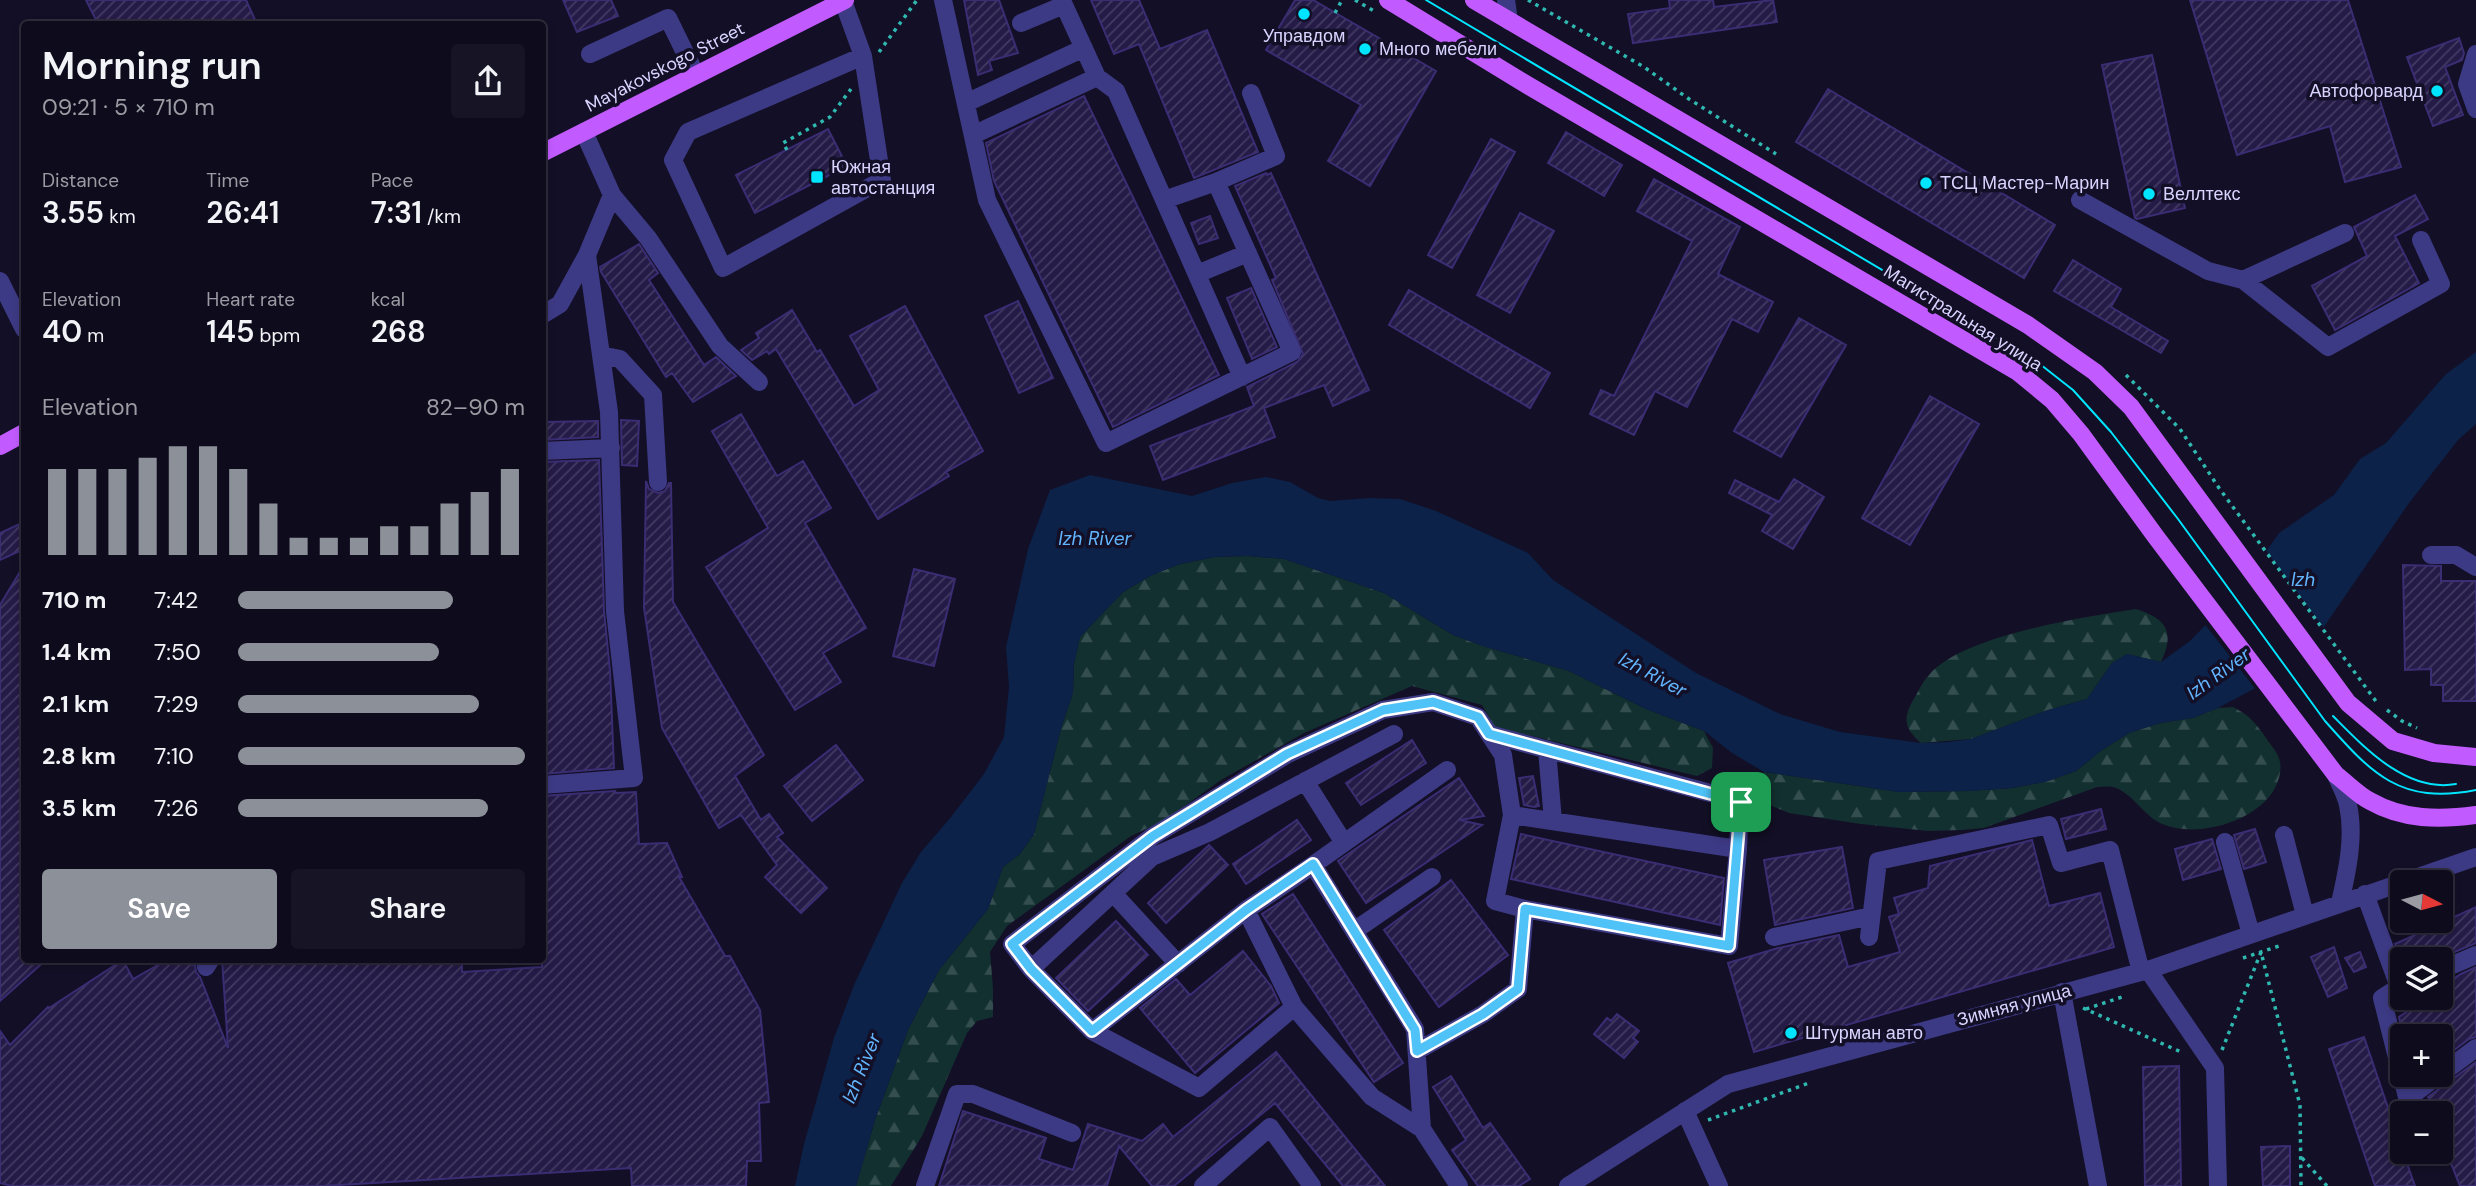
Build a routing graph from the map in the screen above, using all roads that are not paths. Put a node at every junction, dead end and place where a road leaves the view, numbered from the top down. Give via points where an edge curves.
1 (822, 0) edge
2 (844, 0) edge
3 (943, 0) edge
4 (1388, 0) edge
5 (1474, 0) edge
6 (1506, 0) edge
7 (811, 17) junction
8 (1509, 21) junction
9 (1021, 23) dead end
10 (1084, 48) junction
11 (590, 54) dead end
12 (2476, 54) edge
13 (863, 56) junction
14 (696, 75) junction
15 (1097, 77) junction
16 (1251, 93) dead end
17 (966, 103) junction
18 (2476, 110) edge
19 (584, 132) junction
20 (973, 135) junction
21 (546, 151) edge
22 (1216, 182) junction
23 (612, 195) junction
24 (1164, 200) junction
25 (2080, 200) dead end
26 (2345, 233) dead end
27 (2421, 240) dead end
28 (1248, 253) junction
29 (586, 255) junction
30 (1196, 274) junction
31 (2243, 280) junction
32 (0, 281) edge
33 (546, 313) edge
34 (21, 323) edge
35 (601, 355) junction
36 (1241, 377) junction
37 (759, 382) dead end
38 (21, 435) edge
39 (0, 446) edge
40 (611, 448) junction
41 (546, 452) edge
42 (658, 482) dead end
43 (2431, 555) dead end
44 (2476, 567) edge
45 (1394, 734) dead end
46 (1489, 734) junction
47 (1547, 750) junction
48 (2476, 757) edge
49 (1447, 770) dead end
50 (2336, 775) junction
51 (1305, 782) junction
52 (546, 785) edge
53 (1512, 815) junction
54 (2476, 816) edge
55 (1553, 821) junction
56 (2284, 835) dead end
57 (2225, 842) dead end
58 (1344, 843) junction
59 (1738, 849) junction
60 (2476, 857) edge
61 (1313, 864) junction
62 (1432, 877) dead end
63 (1113, 893) junction
64 (2365, 894) junction
65 (2340, 903) junction
66 (1525, 909) junction
67 (1246, 910) junction
68 (2305, 915) junction
69 (1871, 916) junction
70 (1354, 931) junction
71 (2251, 934) junction
72 (1774, 937) dead end
73 (1869, 937) dead end
74 (2476, 955) edge
75 (2390, 959) edge
76 (1178, 964) junction
77 (2453, 965) edge
78 (1031, 969) junction
79 (2144, 971) junction
80 (2062, 992) junction
81 (2390, 993) edge
82 (1293, 1007) junction
83 (1092, 1031) junction
84 (2476, 1048) edge
85 (1417, 1051) junction
86 (2453, 1065) edge
87 (2428, 1087) edge
88 (2408, 1101) edge
89 (2414, 1101) edge
90 (1689, 1119) junction
91 (1422, 1129) junction
92 (1072, 1133) dead end
93 (925, 1186) edge
94 (1203, 1186) edge
95 (1312, 1186) edge
96 (1459, 1186) edge
97 (1568, 1186) edge
98 (1720, 1186) edge
99 (2098, 1186) edge
100 (2218, 1186) edge

1 - 7 street
2 - 7 main road, Mayakovskogo Street
2 - 13 street
3 - 17 street
4 - 50 main road, Магистральная улица via 2018,372 2081,434
5 - 8 main road, Магистральная улица
6 - 8 street
7 - 14 main road, Mayakovskogo Street
8 - 48 main road, Магистральная улица via 2028,325 2095,372 2131,407 2348,703 2393,741 2434,753
9 - 10 street via 1063,5
10 - 15 street
10 - 17 street
11 - 14 street via 668,18
12 - 18 street via 2468,83
13 - 13 street via 882,180 723,268 673,160 688,132
14 - 19 main road, Mayakovskogo Street
15 - 20 street
15 - 24 street via 1119,96
16 - 22 street via 1276,156
17 - 20 street
19 - 21 main road, Mayakovskogo Street
19 - 23 street
20 - 36 street via 987,200 1106,443
22 - 24 street
22 - 28 street
23 - 29 street
23 - 37 street via 648,238 720,346
24 - 30 street
25 - 31 street via 2208,271
26 - 31 street
27 - 31 street via 2441,284 2328,347
28 - 30 street
28 - 36 street via 1292,352
29 - 33 street via 560,304
29 - 35 street
30 - 36 street
32 - 34 street
35 - 40 street
35 - 42 street via 620,359 653,395
38 - 39 main road
40 - 41 street
40 - 52 street via 615,611 634,778
43 - 44 street via 2456,555
45 - 51 street
46 - 47 street
46 - 53 street via 1503,755
46 - 78 street via 1478,717 1433,702 1383,710 1287,754 1153,836 1012,944
47 - 55 street
47 - 59 street via 1741,802
49 - 58 street
50 - 54 main road, Магистральная улица via 2370,802 2409,816
50 - 65 street via 2348,805 2351,836
51 - 58 street
51 - 63 street via 1152,857
53 - 55 street
53 - 66 street via 1495,901
55 - 59 street
56 - 68 street
57 - 71 street
58 - 61 street
59 - 66 street via 1729,946
60 - 64 street, Зимняя улица
61 - 67 street
61 - 70 street
62 - 70 street
63 - 76 street
63 - 78 street
64 - 65 street, Зимняя улица
64 - 75 street
65 - 68 street, Зимняя улица
66 - 85 street via 1518,989
67 - 76 street
67 - 82 street
68 - 71 street, Зимняя улица
69 - 72 street
69 - 73 street
69 - 79 street via 1878,861 2049,825 2061,863 2110,850
70 - 85 street via 1415,1030
71 - 79 street, Зимняя улица
74 - 77 street
76 - 83 street
78 - 83 street
79 - 80 street, Зимняя улица
79 - 100 street via 2215,1068
80 - 90 street, Зимняя улица via 1728,1084
80 - 99 street
81 - 88 street via 2382,998
82 - 83 street via 1199,1088
82 - 91 street via 1371,1097
84 - 86 street
85 - 91 street
87 - 89 street
90 - 97 street, Зимняя улица
90 - 98 street
91 - 96 street
92 - 93 street via 973,1094 957,1094
94 - 95 street via 1270,1127

